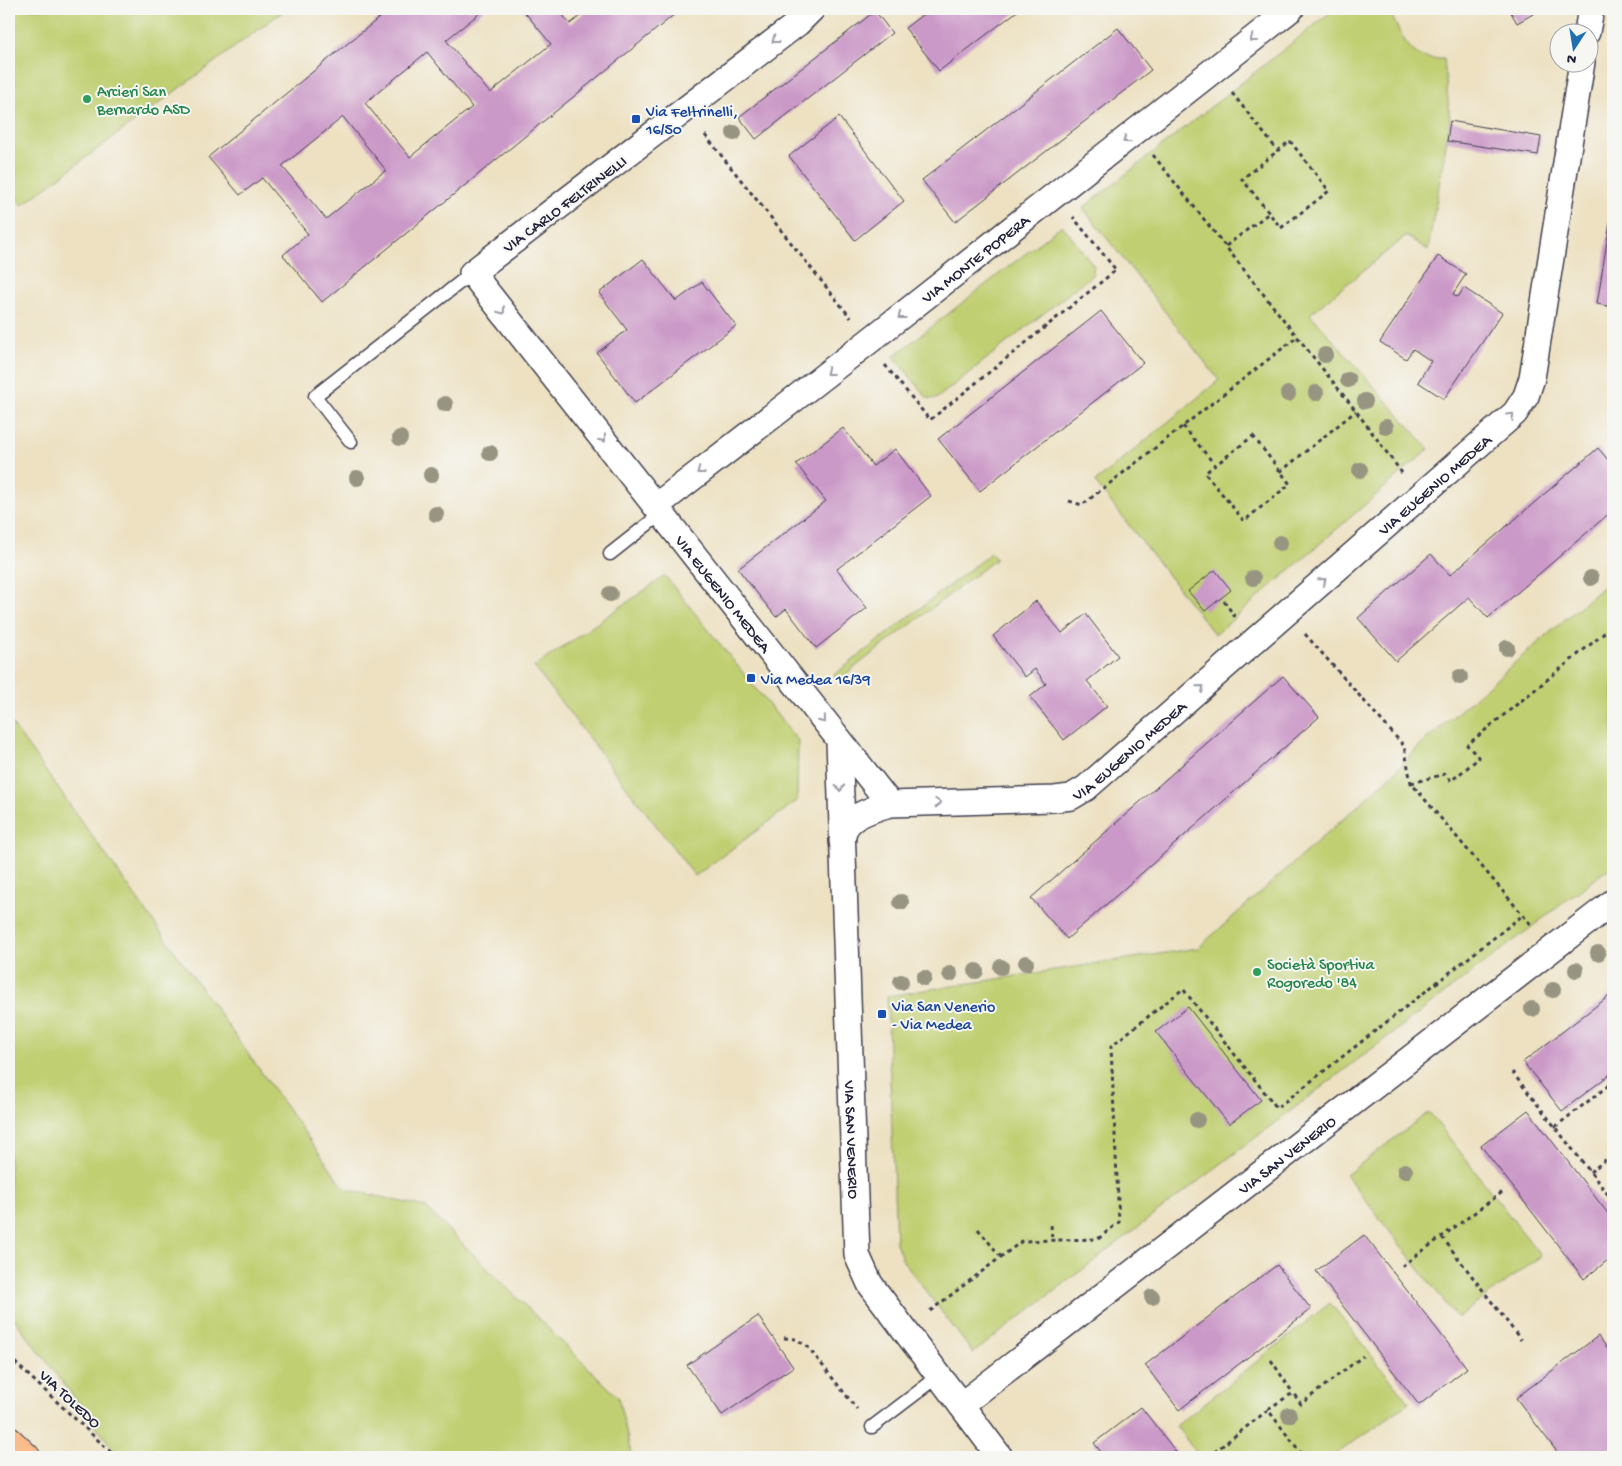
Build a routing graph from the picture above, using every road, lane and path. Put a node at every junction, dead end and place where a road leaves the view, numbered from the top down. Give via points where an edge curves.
1 (812, 9) edge
2 (1291, 9) edge
3 (1591, 9) edge
4 (1589, 22) edge
5 (1580, 72) edge
6 (1231, 91) dead end
7 (705, 135) dead end
8 (1278, 151) junction
9 (1152, 154) dead end
10 (1068, 211) dead end
11 (1269, 212) junction
12 (1225, 246) junction
13 (472, 273) junction
14 (853, 320) dead end
15 (1297, 337) junction
16 (880, 358) dead end
17 (1356, 411) junction
18 (1183, 426) junction
19 (351, 442) dead end
20 (1215, 465) junction
21 (1280, 472) junction
22 (1406, 477) dead end
23 (1069, 501) dead end
24 (659, 510) junction
25 (610, 554) dead end
26 (1224, 601) dead end
27 (1239, 622) dead end
28 (1613, 626) edge
29 (1301, 629) dead end
30 (839, 740) junction
31 (1411, 784) junction
32 (890, 804) junction
33 (842, 841) junction
34 (1613, 902) edge
35 (1523, 915) junction
36 (1551, 949) junction
37 (1512, 1072) dead end
38 (1613, 1082) edge
39 (1555, 1127) junction
40 (1613, 1154) edge
41 (1590, 1172) junction
42 (1504, 1191) dead end
43 (1613, 1201) edge
44 (1051, 1225) dead end
45 (978, 1229) dead end
46 (1442, 1237) junction
47 (1052, 1240) junction
48 (1001, 1257) junction
49 (1402, 1266) dead end
50 (930, 1311) dead end
51 (784, 1338) dead end
52 (1521, 1340) dead end
53 (1363, 1356) dead end
54 (9, 1357) edge
55 (1270, 1360) dead end
56 (939, 1376) junction
57 (1293, 1393) junction
58 (961, 1405) junction
59 (1268, 1410) junction
60 (872, 1427) joint
61 (9, 1442) edge
62 (26, 1457) edge
63 (116, 1457) edge
64 (1000, 1457) edge
65 (1208, 1457) edge
66 (1304, 1457) edge

1 -> 13 street, VIA CARLO FELTRINELLI
2 -> 24 street, VIA MONTE POPERA
3 - 4 street
32 -> 5 street, VIA EUGENIO MEDEA via 1054,799 1071,797 1086,788 1515,413 1532,378
6 - 8 path
7 - 14 path
8 - 11 path via 1242,179
8 - 11 path via 1290,141 1329,191 1281,228
9 - 12 path
10 - 16 path via 1116,270 930,420
11 - 12 path
12 - 15 path
13 - 19 lane, VIA CARLO FELTRINELLI via 315,396
13 -> 24 street, VIA EUGENIO MEDEA
15 - 17 path
15 - 18 path
17 - 21 path
17 - 22 path
18 - 20 path
18 - 23 path via 1082,505
20 - 21 path via 1252,436
20 - 21 path via 1205,473 1244,521 1290,484
24 - 25 lane
24 -> 30 street, VIA EUGENIO MEDEA
26 - 27 path
28 - 31 path via 1467,745 1479,758 1451,781 1445,774
29 - 31 path via 1404,746
30 - 32 street, VIA EUGENIO MEDEA
30 -> 33 street, VIA SAN VENERIO
31 - 35 path
32 - 33 street via 868,810 850,822
33 - 56 street, VIA SAN VENERIO via 857,1255 870,1284
34 - 36 street, VIA SAN VENERIO
35 - 36 path
35 - 47 path via 1278,1108 1184,989 1111,1046 1119,1222 1098,1239
36 - 58 street, VIA SAN VENERIO
37 - 39 path
38 - 39 path
39 - 41 path
40 - 41 path
41 - 43 path
42 - 46 path
44 - 47 path
45 - 48 path
46 - 49 path
46 - 52 path
47 - 48 path via 1022,1241
48 - 50 path
51 - 60 path via 796,1339 808,1347
53 - 57 path via 1302,1404
54 - 63 path, VIA TOLEDO
55 - 57 path
56 - 58 street, VIA SAN VENERIO
56 - 60 lane
57 - 59 path
58 - 64 street, VIA SAN VENERIO
59 - 65 path
59 - 66 path
61 - 62 highway

